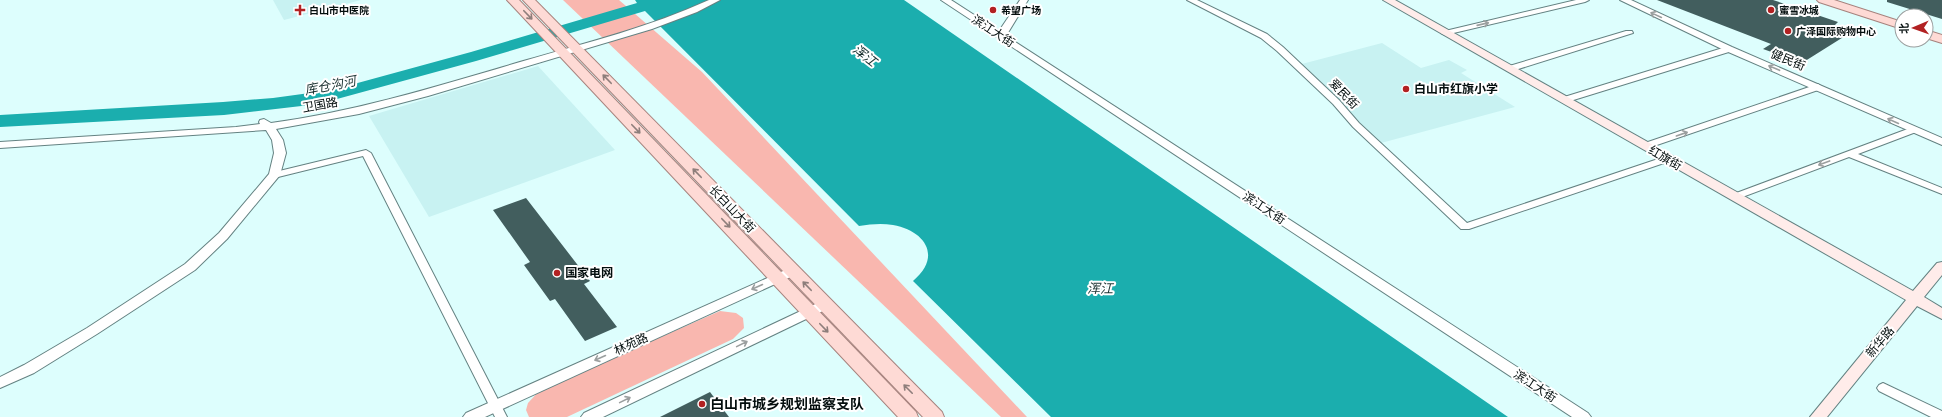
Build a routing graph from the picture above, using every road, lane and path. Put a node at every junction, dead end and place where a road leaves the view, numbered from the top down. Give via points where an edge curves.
1 (513, 0) edge
2 (529, 0) edge
3 (699, 0) edge
4 (716, 0) edge
5 (945, 0) edge
6 (1024, 0) edge
7 (1190, 0) edge
8 (1388, 0) edge
9 (1565, 0) edge
10 (1585, 0) edge
11 (1624, 0) edge
12 (1823, 0) edge
13 (1842, 0) edge
14 (1573, 4) junction
15 (1894, 16) edge
16 (1894, 23) edge
17 (632, 30) junction
18 (1445, 33) junction
19 (1629, 33) dead end
20 (1001, 36) junction
21 (561, 41) junction
22 (1729, 48) junction
23 (1509, 69) junction
24 (1818, 87) junction
25 (1564, 100) junction
26 (267, 124) junction
27 (1913, 130) junction
28 (0, 140) edge
29 (1942, 142) edge
30 (0, 145) edge
31 (1645, 146) junction
32 (1850, 154) junction
33 (1667, 159) junction
34 (274, 175) junction
35 (1942, 191) edge
36 (1734, 197) junction
37 (1942, 266) edge
38 (792, 271) junction
39 (778, 278) junction
40 (1916, 299) junction
41 (824, 305) junction
42 (1942, 308) edge
43 (809, 312) junction
44 (1942, 314) edge
45 (0, 383) edge
46 (1882, 388) dead end
47 (498, 411) edge
48 (471, 417) edge
49 (589, 417) edge
50 (909, 417) edge
51 (935, 417) edge
52 (1583, 417) edge
53 (1818, 417) edge
54 (1942, 417) edge

1 -> 21 main road, 长白山大街
2 - 21 main road, 长白山大街
3 - 17 street
4 - 17 street
5 - 20 street, 滨江大街
6 - 20 street
7 - 33 street, 爱民街 via 1264,36 1280,49 1336,102 1356,125 1465,227
8 - 18 main road, 红旗街
9 - 14 street
10 - 14 street
22 -> 11 street, 健民街
12 - 16 main road
13 - 15 main road
18 -> 14 street
17 - 21 street, 卫国路
18 - 23 main road, 红旗街
19 - 23 street
20 - 52 street, 滨江大街
21 - 26 street, 卫国路 via 362,104
38 -> 21 main road, 长白山大街
21 -> 39 main road, 长白山大街
24 -> 22 street, 健民街
22 - 25 street
23 - 25 main road, 红旗街
27 -> 24 street, 健民街
31 -> 24 street
25 - 31 main road, 红旗街
26 - 28 street, 卫国路
26 - 30 street, 卫国路
26 - 34 street via 281,148 280,163
27 - 29 street, 健民街
27 - 32 street
31 - 33 main road, 红旗街
32 - 35 street
32 -> 36 street
33 - 36 main road, 红旗街
34 - 45 street via 223,236 190,267 92,331 29,369
34 - 47 street via 366,153
36 - 40 main road, 红旗街
37 - 40 main road, 新华路
38 - 39 street, 林苑路
41 -> 38 main road, 长白山大街
39 - 43 main road, 长白山大街
39 -> 47 street, 林苑路
40 - 42 main road
40 - 44 main road, 红旗街
40 - 53 main road, 新华路
41 - 43 street
51 -> 41 main road, 长白山大街
49 -> 43 street
43 -> 50 main road, 长白山大街
46 - 54 street
47 - 48 street, 林苑路

